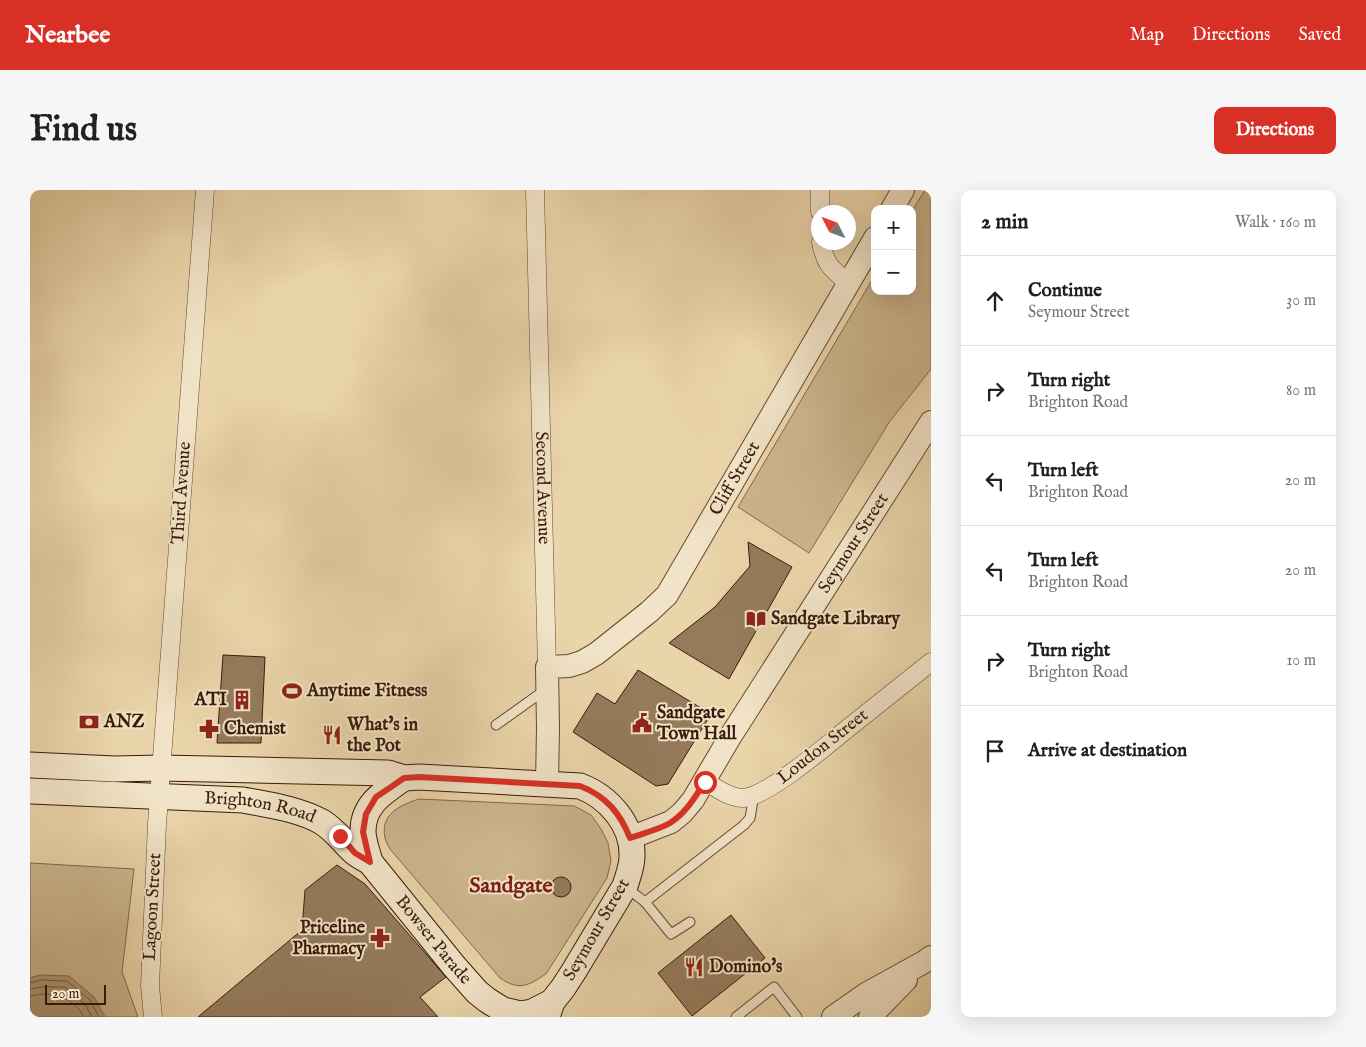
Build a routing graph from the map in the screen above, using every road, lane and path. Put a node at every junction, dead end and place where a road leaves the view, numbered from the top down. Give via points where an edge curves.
1 (205, 190) edge
2 (535, 190) edge
3 (820, 190) edge
4 (902, 190) edge
5 (820, 205) edge
6 (894, 205) edge
7 (871, 245) edge
8 (823, 250) edge
9 (848, 283) junction
10 (931, 422) edge
11 (931, 662) edge
12 (547, 677) junction
13 (496, 725) dead end
14 (30, 765) edge
15 (161, 768) junction
16 (404, 778) junction
17 (705, 782) junction
18 (547, 784) junction
19 (30, 791) edge
20 (754, 795) junction
21 (159, 797) junction
22 (630, 838) junction
23 (370, 862) junction
24 (624, 886) junction
25 (645, 902) junction
26 (690, 922) dead end
27 (928, 959) edge
28 (549, 1009) edge
29 (505, 1013) edge
30 (153, 1017) edge
31 (736, 1017) edge
32 (797, 1017) edge
33 (833, 1017) edge
34 (870, 1017) edge

1 - 15 street, Third Avenue
2 - 12 street, Second Avenue
3 - 5 street
4 - 6 street
7 - 9 street, Cliff Street
8 - 9 street via 830,268
9 - 12 street, Cliff Street via 667,594 596,654
10 - 17 street, Seymour Street via 730,737
11 - 20 street, Loudon Street via 794,771
12 - 13 lane
12 - 18 street, Second Avenue
14 - 15 main road, Brighton Road
15 - 16 main road, Brighton Road via 388,774
15 - 21 street, Third Avenue
16 - 18 main road, Brighton Road
16 - 23 main road via 376,797 366,814 363,832
17 - 20 street, Loudon Street via 736,797
17 - 22 street, Seymour Street via 682,813 671,822
18 - 22 main road, Brighton Road via 580,786 590,790 615,810
19 - 21 main road, Brighton Road
20 - 25 lane via 750,818 744,825
21 - 23 main road, Brighton Road via 243,800 291,810 322,823
21 - 30 street, Lagoon Street via 150,986
22 - 24 main road, Seymour Street via 630,873
23 - 29 main road, Bowser Parade via 477,992
24 - 25 lane
24 - 28 main road, Seymour Street
25 - 26 lane via 671,934
27 - 33 street
27 - 34 street
28 - 29 main road, Bowser Parade
31 - 32 lane via 774,987

